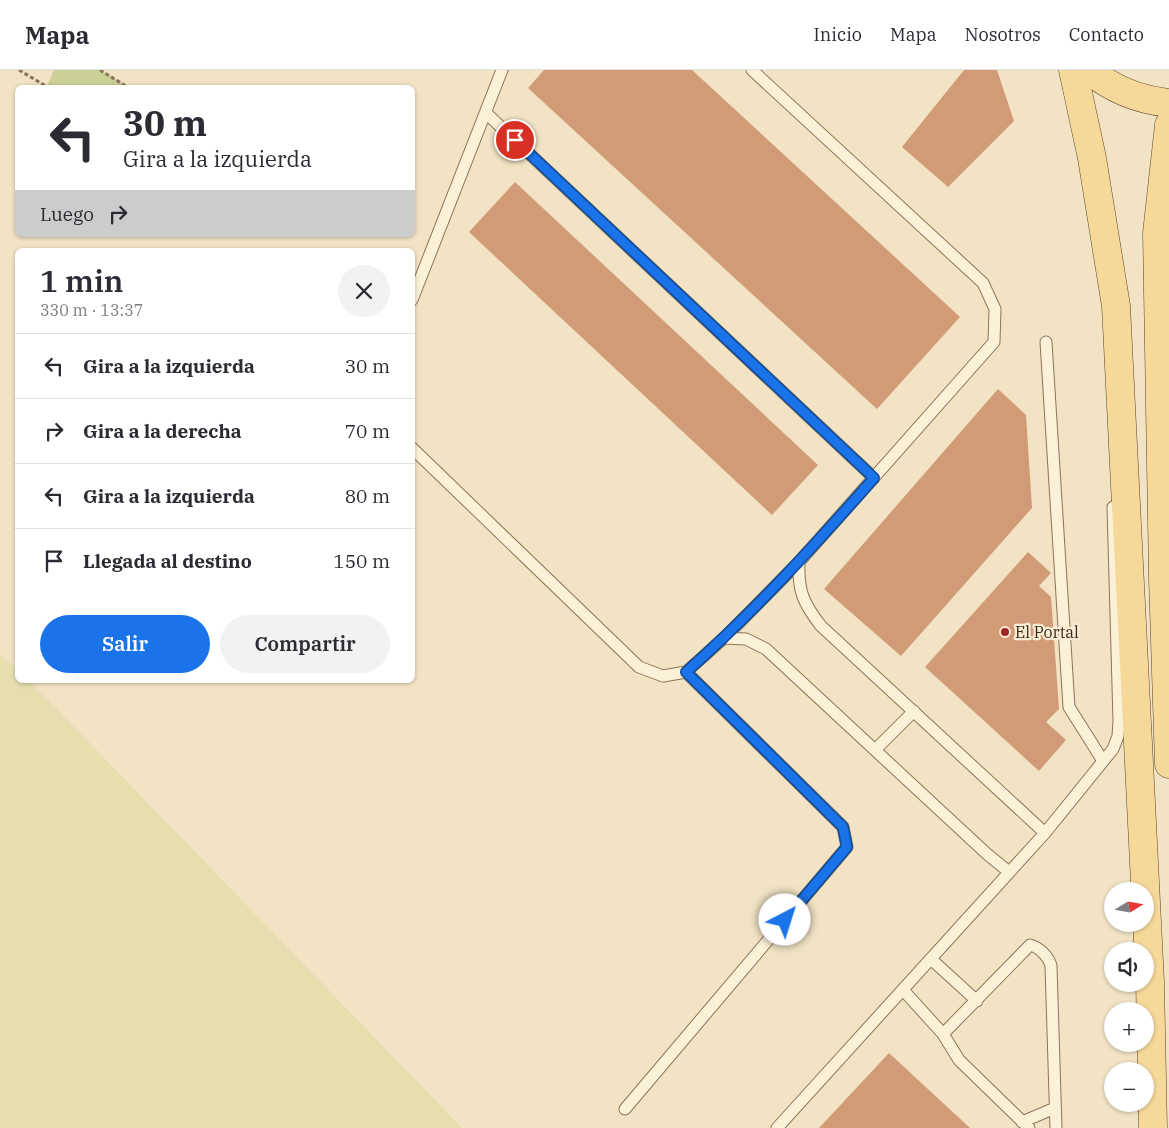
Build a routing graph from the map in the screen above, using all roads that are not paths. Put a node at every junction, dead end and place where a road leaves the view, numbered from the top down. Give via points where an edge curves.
1 (502, 70) edge
2 (752, 70) edge
3 (1073, 70) edge
4 (1089, 70) edge
5 (1169, 103) edge
6 (486, 113) junction
7 (1168, 133) edge
8 (415, 292) edge
9 (1116, 306) junction
10 (1046, 342) dead end
11 (1111, 447) dead end
12 (415, 451) edge
13 (874, 478) junction
14 (1112, 495) dead end
15 (799, 562) junction
16 (724, 638) junction
17 (686, 672) junction
18 (914, 711) junction
19 (875, 750) junction
20 (1103, 761) junction
21 (1169, 764) edge
22 (1045, 833) junction
23 (1009, 872) junction
24 (932, 960) junction
25 (904, 991) junction
26 (977, 1001) junction
27 (943, 1034) junction
28 (1055, 1108) junction
29 (625, 1109) dead end
30 (1026, 1125) edge
31 (777, 1128) edge
32 (1056, 1128) edge
33 (1153, 1128) edge

1 - 6 lane
2 - 13 lane via 983,283 995,309 994,342
3 - 9 main road via 1092,158
4 - 5 main road via 1116,89 1146,101
6 - 8 lane
6 - 13 lane
7 - 21 main road via 1157,243 1162,569
9 - 11 lane
9 - 33 main road via 1150,982
10 - 20 lane via 1069,707
12 - 17 lane via 639,667 663,676
13 - 15 lane
14 - 20 lane via 1119,720 1113,749
15 - 16 lane
15 - 18 lane via 800,593 821,626
16 - 17 lane
16 - 19 lane via 746,638 766,648
17 - 29 lane via 843,827 847,847
18 - 19 lane
18 - 22 lane
19 - 23 lane
20 - 22 lane
22 - 23 lane
23 - 24 lane
24 - 25 lane
24 - 26 lane
25 - 27 lane
25 - 31 lane
26 - 27 lane
26 - 28 lane via 1030,945 1036,946 1051,962
27 - 30 lane via 958,1060
28 - 30 lane
28 - 32 lane

